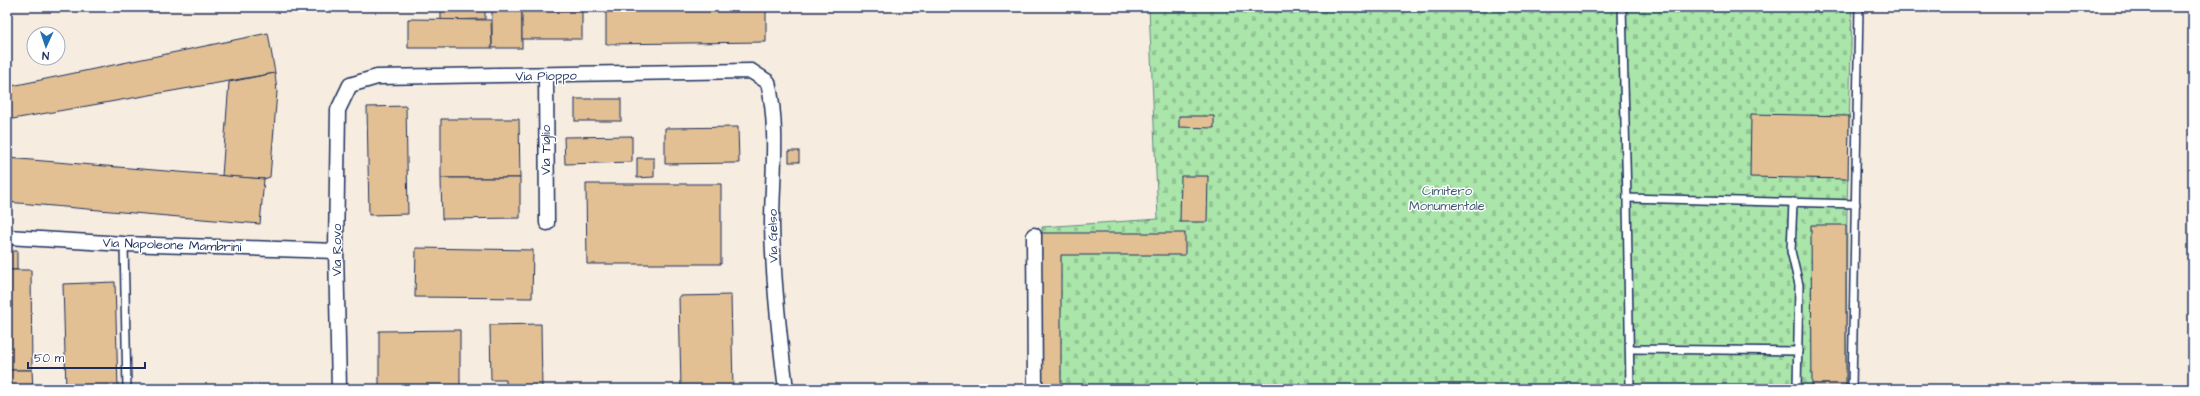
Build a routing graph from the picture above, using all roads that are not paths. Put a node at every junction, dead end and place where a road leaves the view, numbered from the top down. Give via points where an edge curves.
1 (1622, 7) edge
2 (1859, 7) edge
3 (546, 76) junction
4 (768, 82) joint
5 (338, 110) joint
6 (1627, 198) junction
7 (1793, 202) junction
8 (1856, 204) junction
9 (547, 223) dead end
10 (1034, 235) dead end
11 (7, 237) edge
12 (124, 244) junction
13 (336, 251) junction
14 (1630, 349) junction
15 (1798, 351) junction
16 (127, 389) edge
17 (339, 389) edge
18 (786, 389) edge
19 (1035, 389) edge
20 (1630, 389) edge
21 (1797, 389) edge
22 (1852, 389) edge

1 - 6 lane
2 - 8 lane
3 - 4 street, Via Pioppo via 751,71
3 - 5 street, Via Pioppo via 377,77 350,85
3 - 9 street, Via Tiglio
4 - 18 street, Via Gelso via 773,103 772,226 775,299
5 - 13 street, Via Rovo
6 - 7 lane
6 - 14 lane
7 - 8 lane
7 - 15 lane via 1791,251 1800,285
8 - 22 lane
10 - 19 street
11 - 12 street, Via Napoleone Mambrini
12 - 13 street, Via Napoleone Mambrini
12 - 16 lane
13 - 17 street, Via Rovo
14 - 15 lane
14 - 20 lane
15 - 21 lane

